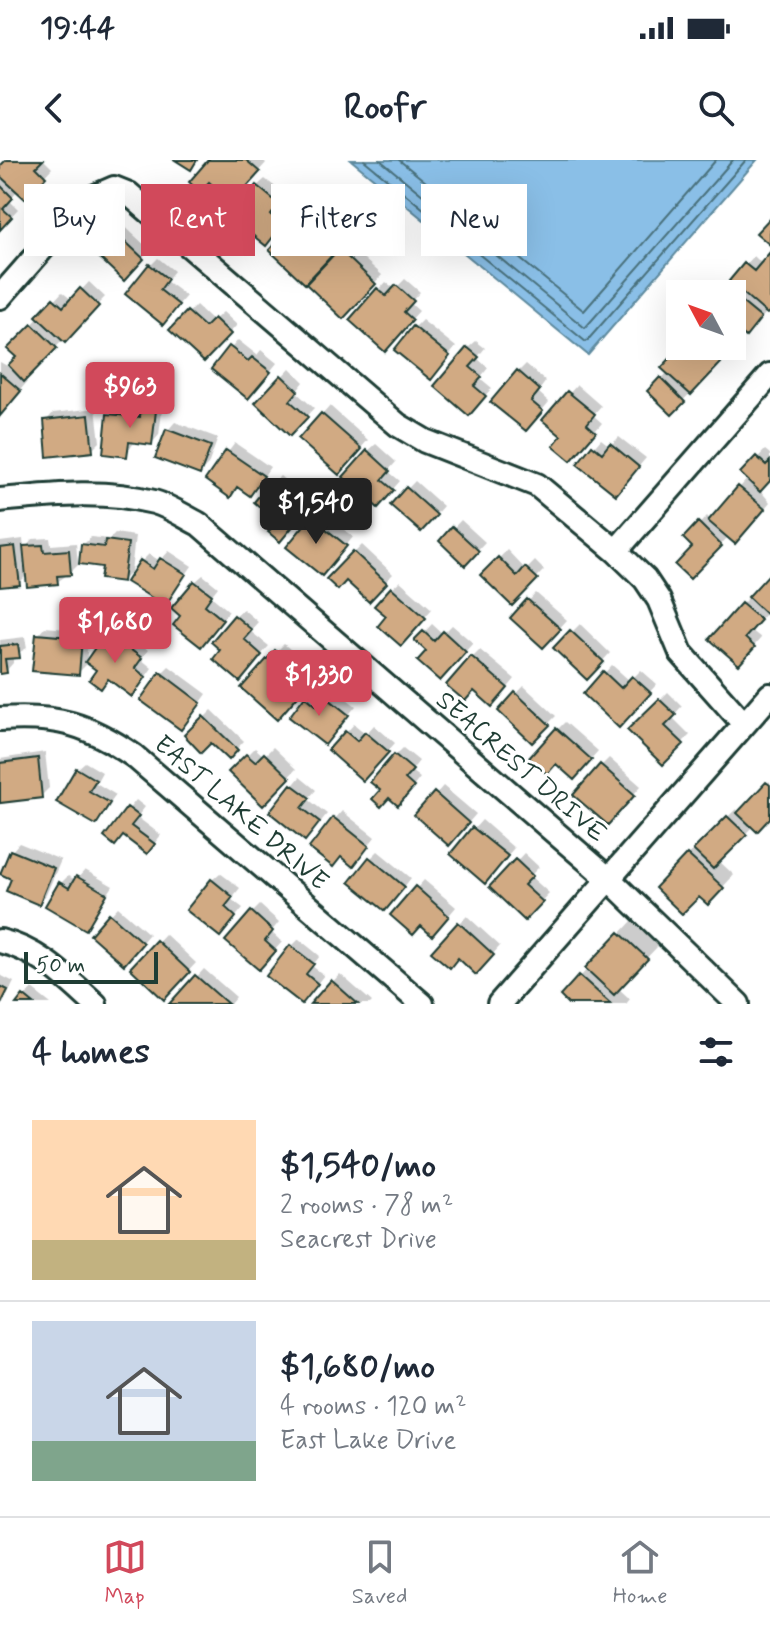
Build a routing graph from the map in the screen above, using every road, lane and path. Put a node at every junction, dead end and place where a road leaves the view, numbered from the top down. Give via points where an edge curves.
1 (0, 297) edge
2 (770, 375) edge
3 (0, 500) edge
4 (616, 551) junction
5 (770, 695) edge
6 (0, 719) edge
7 (744, 724) junction
8 (610, 880) junction
9 (0, 941) edge
10 (95, 1004) edge
11 (422, 1004) edge
12 (499, 1004) edge
13 (738, 1004) edge

1 - 4 street via 84,201 114,188 143,202 398,425 537,485
2 - 4 street
3 - 8 street, SEACREST DRIVE via 102,495 157,502 199,524
4 - 7 street via 652,590 681,653
5 - 7 street
6 - 11 street, EAST LAKE DRIVE via 69,721 99,732 134,756
7 - 8 street
8 - 12 street
8 - 13 street, SEACREST DRIVE
9 - 10 street via 38,956

